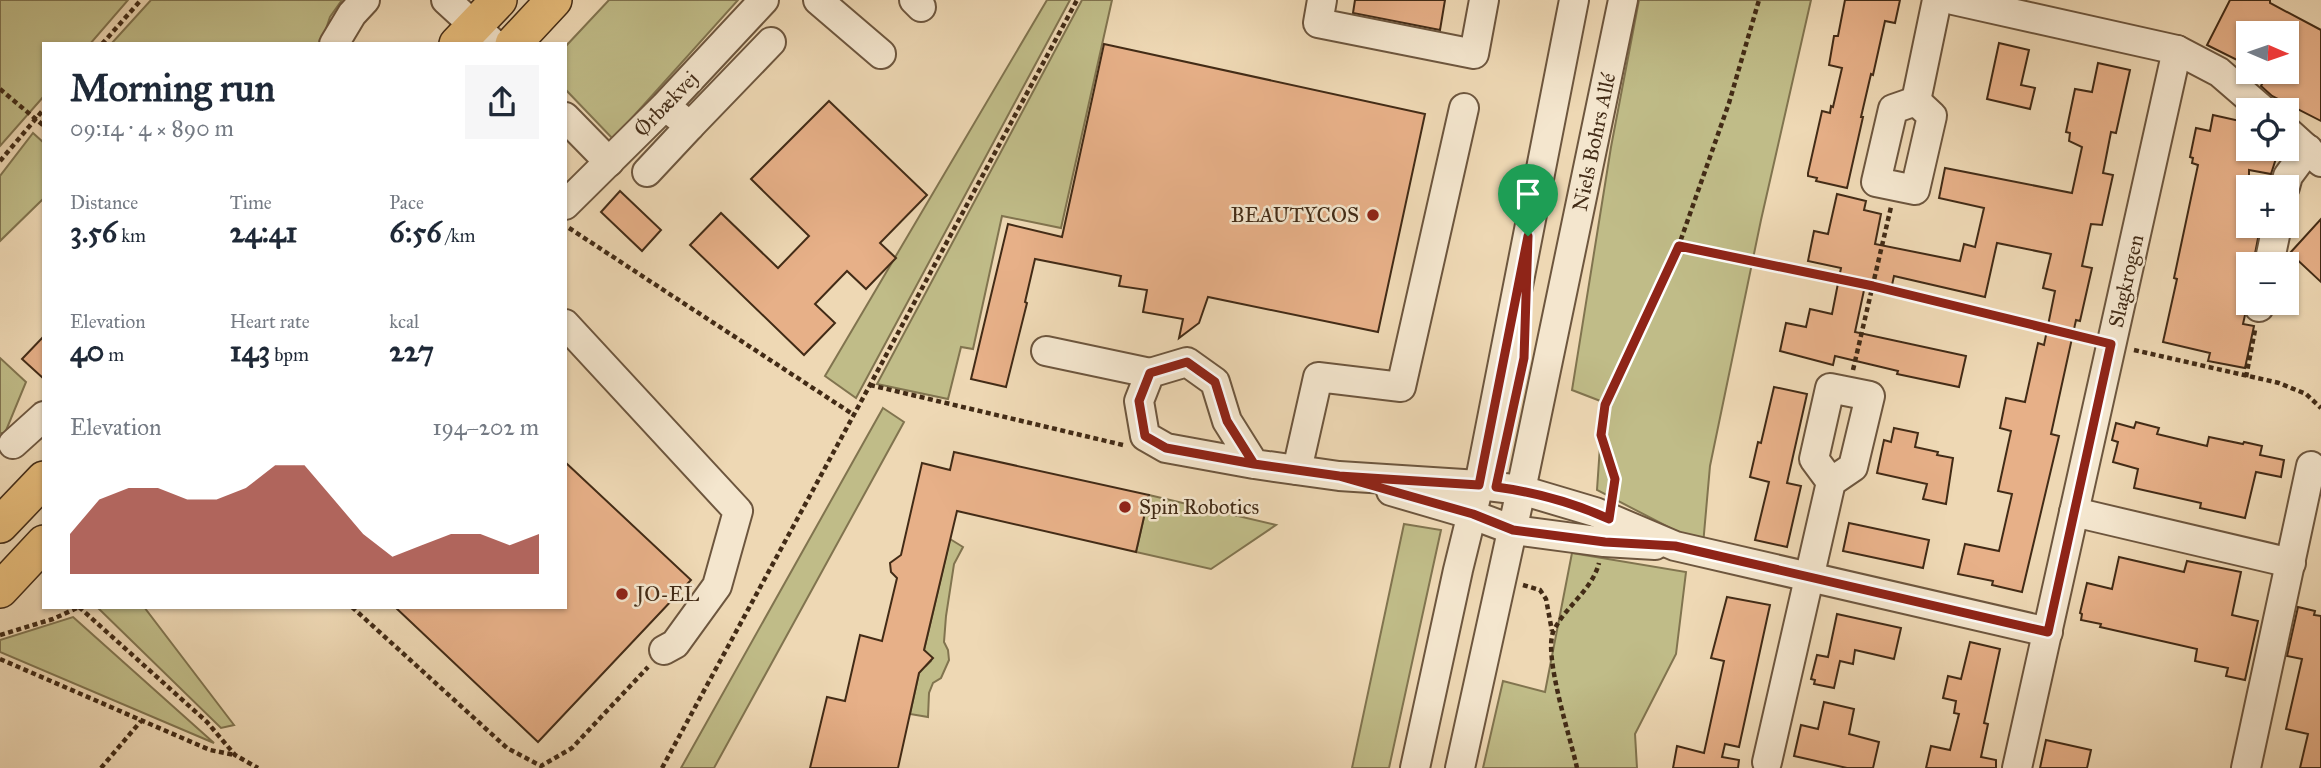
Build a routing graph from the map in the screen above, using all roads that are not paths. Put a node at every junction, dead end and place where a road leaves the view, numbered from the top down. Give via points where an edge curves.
1 (365, 0) edge
2 (446, 0) edge
3 (499, 0) edge
4 (554, 0) edge
5 (764, 0) edge
6 (818, 0) edge
7 (1322, 0) edge
8 (1485, 0) edge
9 (1574, 0) edge
10 (1623, 0) edge
11 (1937, 0) edge
12 (1963, 1) edge
13 (475, 38) edge
14 (335, 42) edge
15 (515, 42) edge
16 (771, 42) dead end
17 (2177, 50) junction
18 (881, 54) dead end
19 (2249, 98) edge
20 (1916, 101) junction
21 (665, 106) junction
22 (1464, 108) dead end
23 (567, 119) edge
24 (690, 126) junction
25 (2299, 141) edge
26 (2315, 155) edge
27 (609, 162) junction
28 (647, 172) dead end
29 (2289, 175) edge
30 (567, 203) edge
31 (567, 326) edge
32 (1046, 351) dead end
33 (1150, 373) junction
34 (42, 418) edge
35 (12, 444) dead end
36 (1254, 464) junction
37 (2311, 466) dead end
38 (1297, 470) junction
39 (1339, 476) junction
40 (42, 481) edge
41 (1831, 482) junction
42 (1499, 488) junction
43 (2074, 512) junction
44 (1493, 522) junction
45 (0, 525) edge
46 (1607, 530) junction
47 (42, 545) edge
48 (2291, 563) junction
49 (1809, 578) junction
50 (0, 590) edge
51 (2048, 632) junction
52 (664, 650) road end
53 (1764, 766) edge
54 (1415, 768) edge
55 (1459, 768) edge
56 (2017, 768) edge
57 (2246, 768) edge

1 - 14 street
2 - 13 street
3 - 13 main road
4 - 15 main road
5 - 21 street, Ørbækvej
6 - 18 street
7 - 8 street via 1318,23 1474,54
9 - 42 street, Niels Bohrs Allé via 1528,236
10 - 42 street, Niels Bohrs Allé
11 - 20 street
12 - 17 street
16 - 24 street
17 - 19 street via 2219,72
17 - 43 street, Slagkrogen
20 - 20 street via 1893,108 1876,182 1915,190 1932,116
21 - 24 street
21 - 27 street, Ørbækvej
22 - 38 street via 1401,387 1318,377
23 - 27 street
24 - 28 street
25 - 26 street
26 - 29 street
27 - 30 street, Ørbækvej
31 - 52 street via 738,511 717,586 675,644
32 - 33 street
33 - 36 street via 1187,362 1215,382 1227,421
33 - 36 street via 1139,401 1145,436 1166,448
34 - 35 street
36 - 38 street
37 - 48 street
38 - 39 street
39 - 42 street
39 - 44 street
40 - 45 main road
41 - 41 street via 1814,459 1830,388 1870,396 1853,467
41 - 49 street
42 - 44 street, Niels Bohrs Allé
42 - 44 street, Niels Bohrs Allé
42 - 46 street via 1595,512
43 - 48 street
43 - 51 street, Slagkrogen
44 - 46 street
44 - 54 street, Niels Bohrs Allé via 1458,569
44 - 55 street, Niels Bohrs Allé
46 - 49 street
47 - 50 main road
48 - 57 street
49 - 51 street
49 - 53 street
51 - 56 street, Slagkrogen

